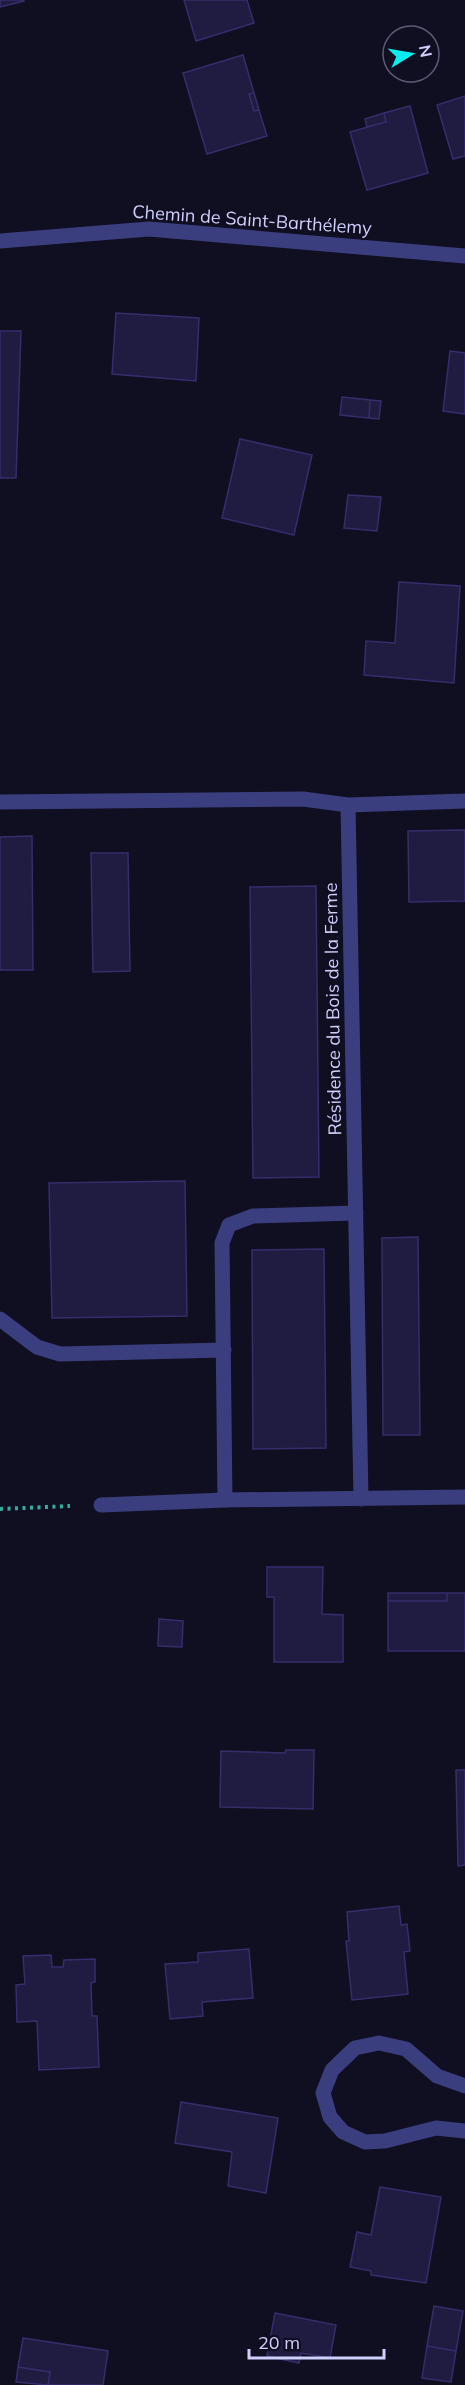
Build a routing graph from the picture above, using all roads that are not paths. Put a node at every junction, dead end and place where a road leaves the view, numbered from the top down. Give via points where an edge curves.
1 (0, 241) edge
2 (465, 256) edge
3 (465, 801) edge
4 (0, 802) edge
5 (348, 805) junction
6 (356, 1213) junction
7 (0, 1319) edge
8 (224, 1350) junction
9 (465, 1497) edge
10 (362, 1499) junction
11 (225, 1500) junction
12 (101, 1505) road end
13 (465, 2086) edge
14 (465, 2131) edge

1 - 2 street, Chemin de Saint-Barthélemy via 149,229
3 - 5 street
4 - 5 street via 303,799
5 - 6 street, Résidence du Bois de la Ferme
6 - 8 street via 253,1216 229,1225 222,1243
6 - 10 street, Résidence du Bois de la Ferme
7 - 8 street via 37,1347 60,1354
8 - 11 street
9 - 10 street
10 - 11 street
11 - 12 street
13 - 14 street via 437,2076 406,2049 379,2043 355,2048 333,2070 323,2093 330,2117 343,2132 365,2142 436,2128

